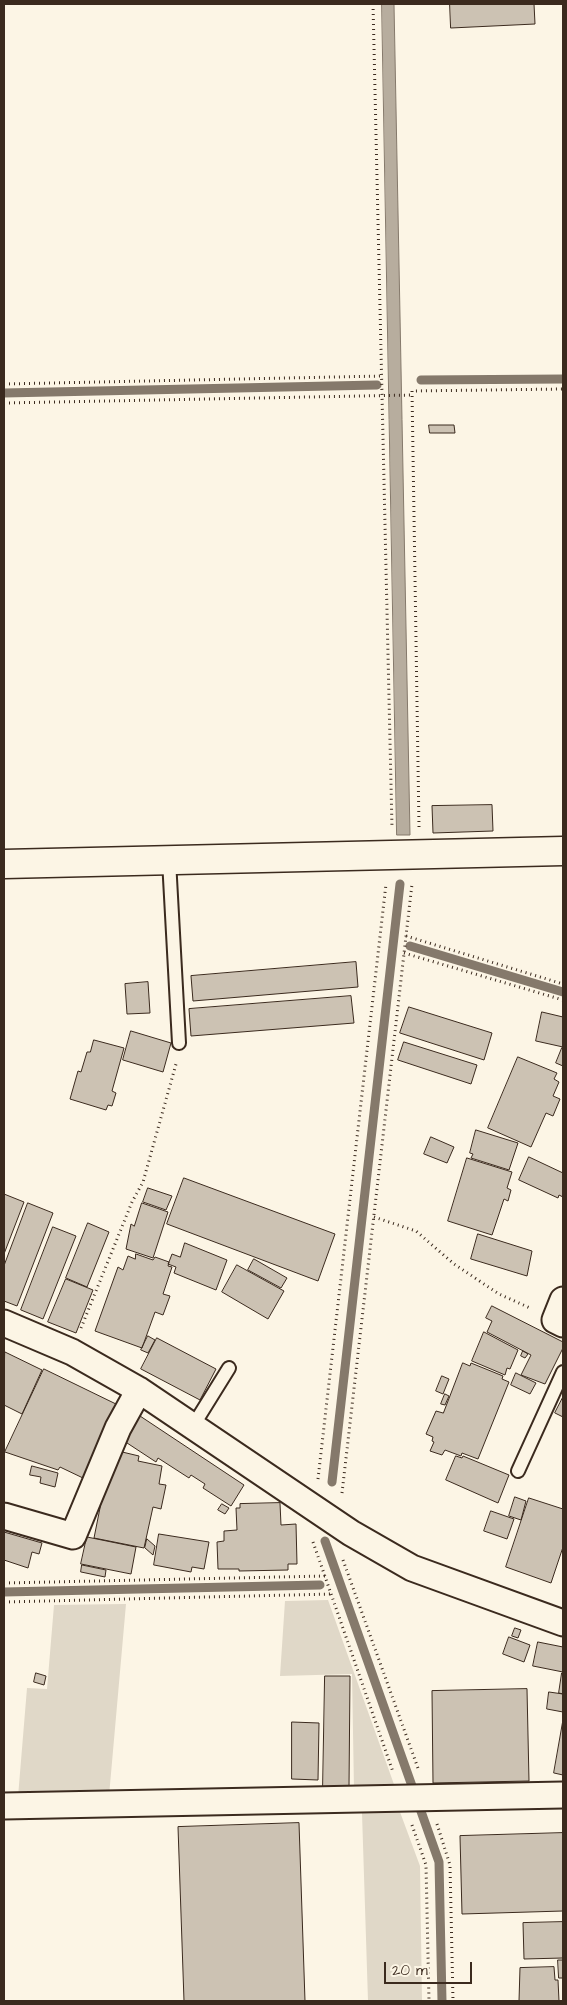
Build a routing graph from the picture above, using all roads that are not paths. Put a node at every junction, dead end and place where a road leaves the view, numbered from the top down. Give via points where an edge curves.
1 (563, 851) edge
2 (170, 860) junction
3 (4, 864) edge
4 (179, 1043) road end
5 (4, 1323) edge
6 (229, 1368) dead end
7 (563, 1372) edge
8 (139, 1390) junction
9 (193, 1426) junction
10 (518, 1471) dead end
11 (4, 1516) edge
12 (563, 1623) edge
13 (563, 1795) edge
14 (4, 1806) edge

1 - 2 street
2 - 3 street
2 - 4 lane
5 - 8 street via 72,1352
6 - 9 lane
7 - 10 lane
8 - 9 street
8 - 11 street via 118,1428 72,1536
9 - 12 street via 345,1528 412,1568
13 - 14 street

